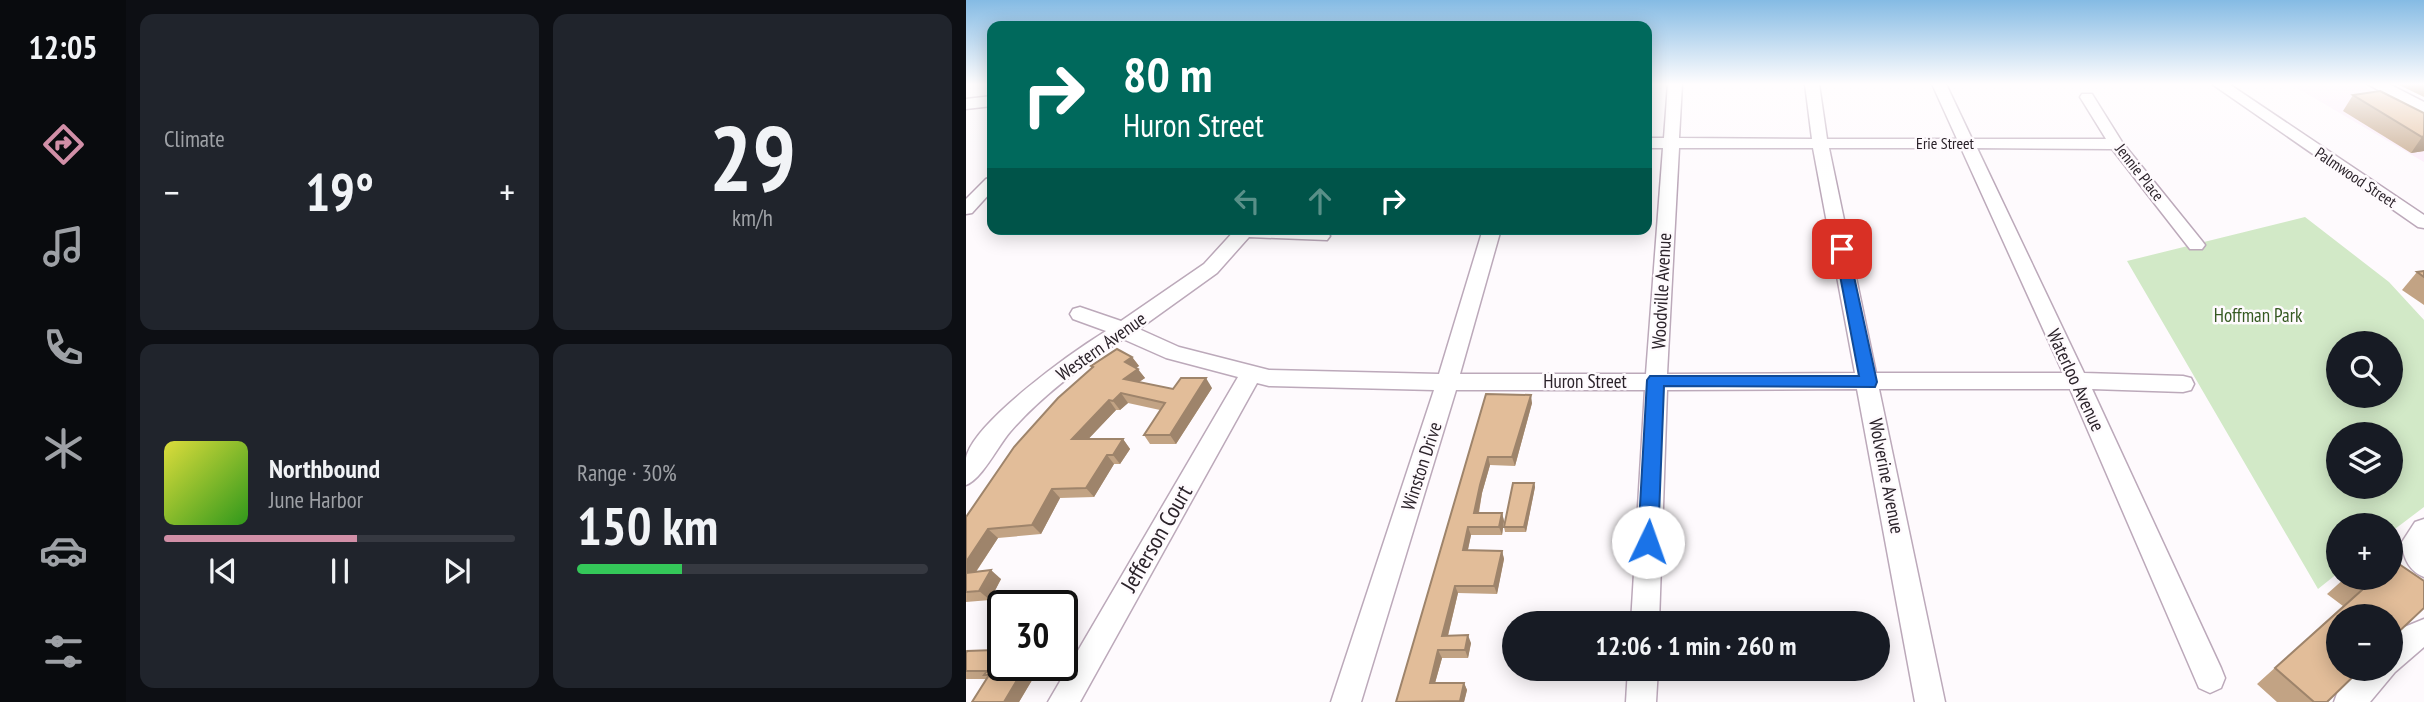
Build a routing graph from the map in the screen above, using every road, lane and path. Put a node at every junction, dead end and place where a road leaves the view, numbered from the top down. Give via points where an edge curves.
1 (1672, 117) edge
2 (1816, 117) edge
3 (1954, 117) edge
4 (2099, 117) edge
5 (2267, 117) edge
6 (1652, 143) edge
7 (1670, 143) junction
8 (1820, 143) junction
9 (1966, 144) junction
10 (2116, 144) junction
11 (987, 187) edge
12 (966, 209) edge
13 (2424, 223) edge
14 (1241, 235) edge
15 (1308, 235) edge
16 (1490, 235) edge
17 (1321, 236) dead end
18 (2196, 245) dead end
19 (1080, 314) dead end
20 (1122, 329) junction
21 (1250, 375) junction
22 (1656, 380) junction
23 (2077, 381) junction
24 (1447, 382) junction
25 (1869, 382) junction
26 (2183, 384) dead end
27 (966, 475) edge
28 (2424, 530) edge
29 (2424, 565) edge
30 (1646, 611) edge
31 (2424, 632) edge
32 (2403, 647) edge
33 (2210, 678) dead end
34 (1642, 681) edge
35 (2369, 681) edge
36 (1063, 702) edge
37 (1346, 702) edge
38 (1641, 702) edge
39 (1930, 702) edge
40 (2348, 702) edge

1 - 7 street, Woodville Avenue
2 - 8 street, Wolverine Avenue
3 - 9 street, Waterloo Avenue
4 - 10 street, Jennie Place
5 - 13 street, Palmwood Street
6 - 7 street, Erie Street
7 - 8 street, Erie Street
7 - 22 street, Woodville Avenue
8 - 9 street, Erie Street
8 - 25 street, Wolverine Avenue
9 - 10 street, Erie Street
9 - 23 street, Waterloo Avenue
10 - 18 street, Jennie Place
11 - 12 street
14 - 20 street, Western Avenue via 1198,278
15 - 17 street
16 - 24 street, Winston Drive
19 - 20 street, Huron Street
20 - 21 street, Huron Street via 1173,353
20 - 27 street, Western Avenue via 1032,398 997,431
21 - 24 street, Huron Street
21 - 36 street, Jefferson Court
22 - 24 street, Huron Street
22 - 25 street, Huron Street
22 - 30 street, Woodville Avenue
23 - 25 street, Huron Street
23 - 26 street, Huron Street
23 - 33 street, Waterloo Avenue
24 - 37 street, Winston Drive
25 - 39 street, Wolverine Avenue
28 - 29 street via 2415,542
31 - 32 street
34 - 38 street
35 - 40 street

